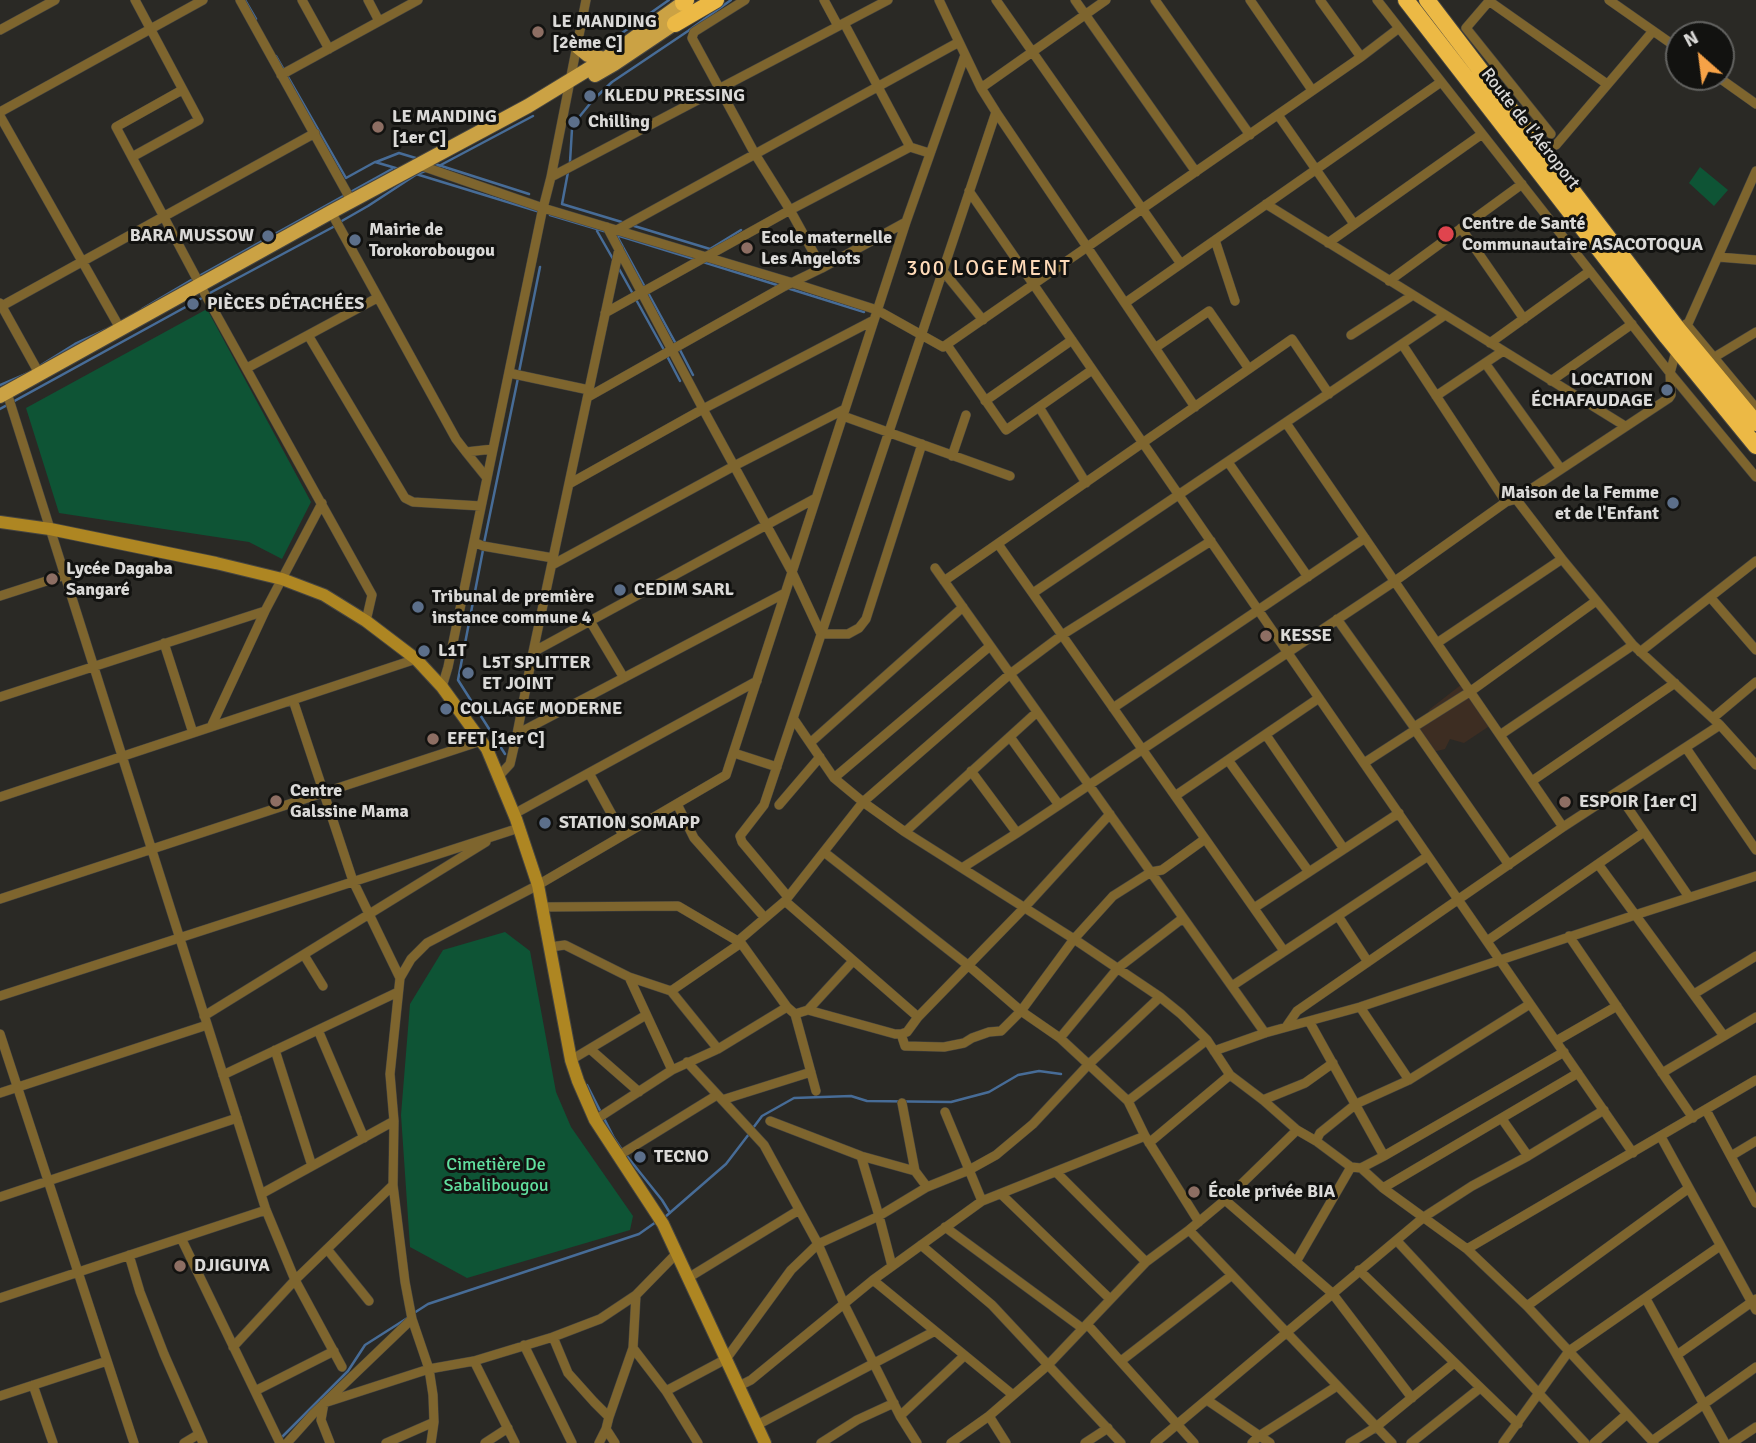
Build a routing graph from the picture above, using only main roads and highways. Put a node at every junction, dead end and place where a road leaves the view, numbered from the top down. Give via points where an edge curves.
1 (705, 0) edge
2 (716, 0) edge
3 (1406, 0) edge
4 (1427, 0) edge
5 (686, 1) edge
6 (676, 24) junction
7 (578, 47) road end
8 (605, 59) junction
9 (567, 85) junction
10 (1682, 336) junction
11 (4, 395) edge
12 (1756, 423) edge
13 (1756, 446) edge
14 (0, 522) edge
15 (765, 1443) edge

1 - 6 main road
2 - 6 highway
3 - 10 highway, Route de l'Aéroport
4 - 10 highway, Route de l'Aéroport
5 - 8 main road
6 - 9 main road via 614,64
7 - 8 main road
8 - 9 main road
9 - 11 main road
10 - 12 highway, Route de l'Aéroport
10 - 13 highway, Route de l'Aéroport
14 - 15 main road via 282,579 324,596 366,621 416,659 442,687 487,749 519,828 538,885 578,1081 595,1120 660,1221

